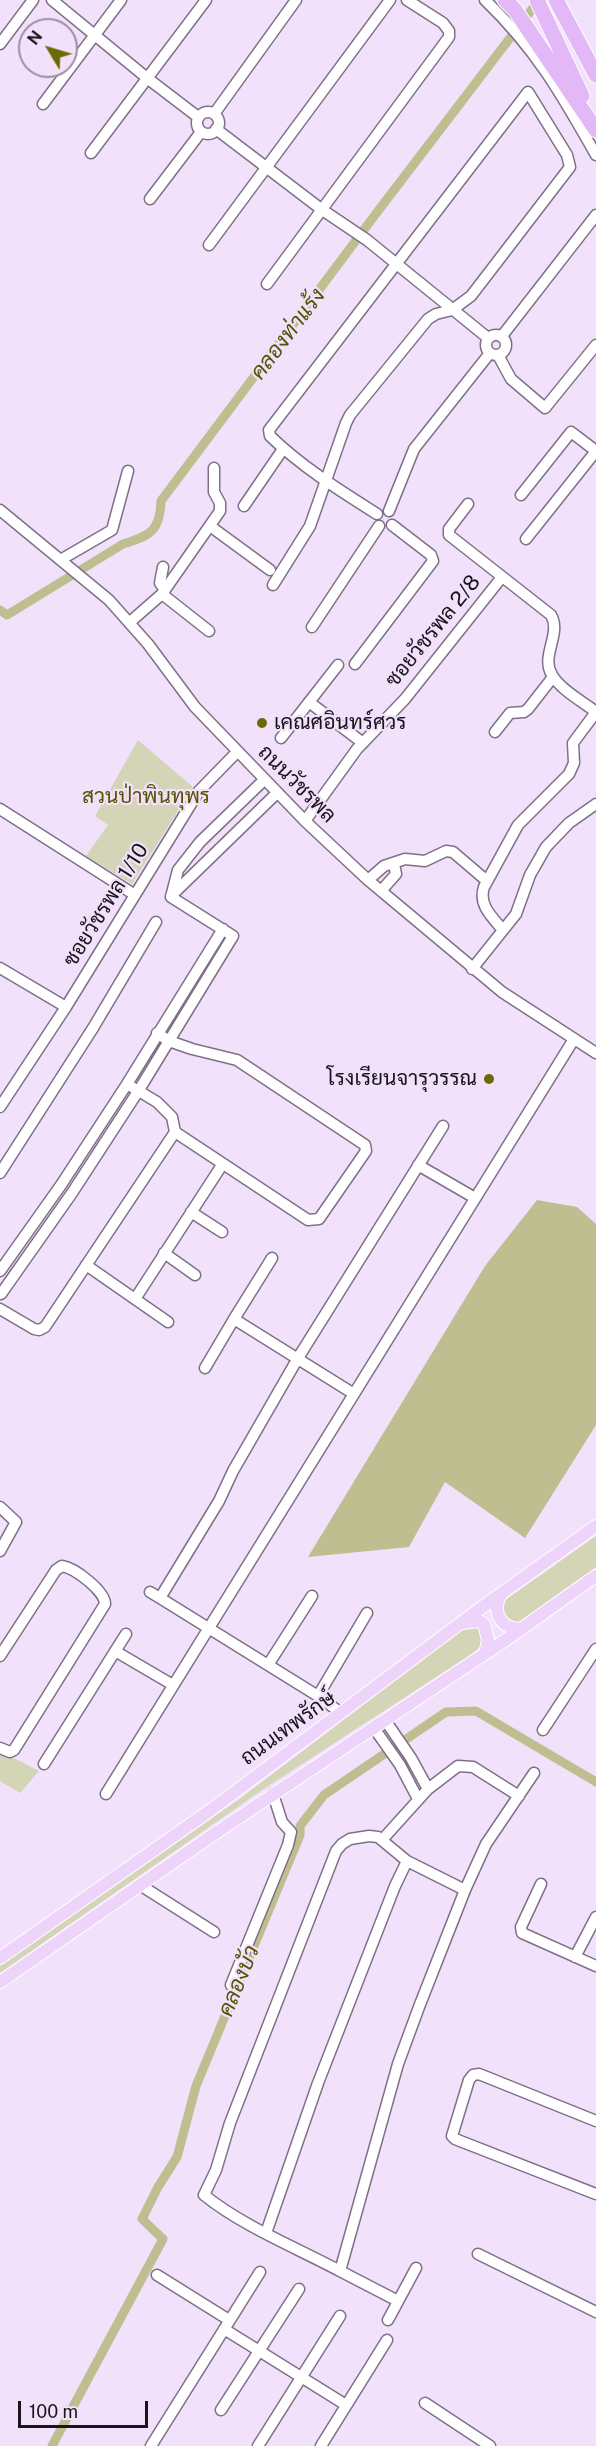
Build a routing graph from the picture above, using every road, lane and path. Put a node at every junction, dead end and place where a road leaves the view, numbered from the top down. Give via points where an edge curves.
1 (33, 0) edge
2 (52, 0) edge
3 (121, 0) edge
4 (206, 0) edge
5 (296, 0) edge
6 (390, 0) edge
7 (406, 0) edge
8 (485, 0) edge
9 (505, 0) edge
10 (537, 0) edge
11 (556, 0) edge
12 (94, 36) junction
13 (0, 44) edge
14 (596, 75) edge
15 (147, 78) junction
16 (43, 104) dead end
17 (214, 114) junction
18 (198, 117) junction
19 (596, 128) edge
20 (216, 129) junction
21 (201, 132) junction
22 (91, 153) dead end
23 (596, 155) edge
24 (266, 168) junction
25 (150, 199) dead end
26 (321, 209) junction
27 (596, 216) edge
28 (209, 245) dead end
29 (397, 265) junction
30 (267, 284) dead end
31 (452, 310) junction
32 (502, 336) junction
33 (488, 338) junction
34 (596, 345) edge
35 (494, 354) junction
36 (283, 448) junction
37 (596, 451) edge
38 (214, 468) dead end
39 (128, 471) dead end
40 (326, 483) junction
41 (521, 495) dead end
42 (468, 504) dead end
43 (244, 506) dead end
44 (0, 510) edge
45 (389, 511) junction
46 (377, 514) junction
47 (392, 525) junction
48 (210, 526) junction
49 (379, 526) junction
50 (526, 539) dead end
51 (65, 562) junction
52 (164, 567) dead end
53 (270, 570) dead end
54 (502, 577) junction
55 (273, 585) dead end
56 (164, 592) junction
57 (130, 622) junction
58 (312, 627) dead end
59 (209, 631) dead end
60 (356, 664) dead end
61 (339, 665) dead end
62 (553, 677) junction
63 (309, 702) junction
64 (596, 712) edge
65 (495, 732) dead end
66 (281, 738) dead end
67 (363, 743) junction
68 (237, 752) junction
69 (264, 780) junction
70 (277, 793) junction
71 (596, 804) edge
72 (0, 809) edge
73 (305, 821) junction
74 (393, 864) junction
75 (368, 880) junction
76 (487, 881) junction
77 (381, 891) junction
78 (135, 894) junction
79 (171, 897) junction
80 (156, 922) dead end
81 (223, 929) junction
82 (503, 930) junction
83 (0, 968) edge
84 (472, 969) junction
85 (66, 1007) junction
86 (157, 1033) junction
87 (574, 1039) junction
88 (168, 1041) junction
89 (596, 1053) edge
90 (128, 1084) junction
91 (139, 1090) junction
92 (0, 1107) edge
93 (443, 1126) dead end
94 (175, 1132) junction
95 (222, 1165) junction
96 (418, 1165) junction
97 (0, 1173) edge
98 (61, 1185) junction
99 (72, 1193) junction
100 (474, 1198) junction
101 (191, 1212) junction
102 (222, 1232) dead end
103 (164, 1253) junction
104 (272, 1258) dead end
105 (86, 1265) junction
106 (0, 1271) edge
107 (195, 1275) dead end
108 (0, 1293) edge
109 (135, 1299) junction
110 (0, 1308) edge
111 (234, 1319) junction
112 (168, 1322) dead end
113 (298, 1358) junction
114 (205, 1368) dead end
115 (354, 1394) junction
116 (0, 1507) edge
117 (596, 1526) edge
118 (0, 1551) edge
119 (596, 1576) edge
120 (150, 1592) dead end
121 (502, 1593) junction
122 (312, 1596) dead end
123 (160, 1598) junction
124 (367, 1612) dead end
125 (458, 1625) junction
126 (209, 1628) junction
127 (520, 1629) junction
128 (126, 1634) dead end
129 (596, 1648) edge
130 (115, 1651) junction
131 (485, 1654) junction
132 (0, 1656) edge
133 (268, 1665) junction
134 (173, 1685) junction
135 (318, 1696) junction
136 (341, 1713) junction
137 (385, 1720) junction
138 (374, 1728) junction
139 (543, 1730) dead end
140 (0, 1748) edge
141 (44, 1764) dead end
142 (534, 1773) dead end
143 (428, 1789) junction
144 (106, 1794) dead end
145 (273, 1794) junction
146 (519, 1796) junction
147 (418, 1799) junction
148 (382, 1840) junction
149 (407, 1861) junction
150 (541, 1884) dead end
151 (140, 1885) junction
152 (465, 1890) junction
153 (596, 1917) edge
154 (214, 1932) dead end
155 (575, 1957) junction
156 (0, 1958) edge
157 (596, 1966) edge
158 (0, 1982) edge
159 (231, 1985) dead end
160 (596, 2121) edge
161 (596, 2194) edge
162 (266, 2233) junction
163 (478, 2254) dead end
164 (416, 2268) dead end
165 (340, 2271) junction
166 (260, 2272) dead end
167 (157, 2275) dead end
168 (299, 2289) dead end
169 (398, 2301) junction
170 (596, 2312) edge
171 (340, 2316) dead end
172 (388, 2320) dead end
173 (226, 2325) junction
174 (387, 2340) dead end
175 (259, 2350) junction
176 (302, 2377) junction
177 (425, 2403) dead end
178 (346, 2405) junction
179 (221, 2410) dead end
180 (151, 2446) edge
181 (258, 2446) edge
182 (321, 2446) edge
183 (490, 2446) edge

1 - 13 street
2 - 12 street
3 - 12 street
4 - 15 street
5 - 17 street
6 - 24 street
7 - 26 street via 443,23 449,37
8 - 23 street via 520,36 559,91
9 - 19 highway
10 - 19 highway
11 - 14 highway
12 - 15 street
12 - 16 street
15 - 18 street
15 - 22 street
17 - 18 street via 206,112
17 - 20 street via 218,121
18 - 21 street
20 - 21 street via 210,134
20 - 24 street
21 - 25 street
24 - 26 street
24 - 28 street
26 - 29 street
26 - 30 street
27 - 32 street
29 - 31 street
29 - 31 street via 528,92 567,155 570,167 471,296
29 - 36 street via 269,430
31 - 33 street
31 - 40 street via 422,325 350,416
32 - 33 street
32 - 35 street via 506,346
33 - 35 street via 486,348
34 - 35 street via 545,408 511,379
35 - 45 street via 414,449
36 - 40 street
36 - 43 street
37 - 41 street via 571,432
37 - 50 street
38 - 48 street via 214,492 220,511
39 - 51 street via 112,530
40 - 46 street
40 - 55 street via 310,526
42 - 54 street via 449,529 449,535
44 - 51 street, ถนนวัชรพล
45 - 46 street
45 - 47 street via 394,518
46 - 49 street
47 - 49 street
47 - 60 street via 431,555 433,561
48 - 53 street
48 - 56 street
49 - 58 street
51 - 57 street, ถนนวัชรพล
52 - 56 street via 160,582
54 - 62 street via 553,617 555,628 548,661
54 - 67 street, ซอยวัชรพล 2/8 via 405,699
56 - 57 street
56 - 59 street
57 - 68 street, ถนนวัชรพล via 195,706
61 - 63 street
62 - 64 street
62 - 65 street via 528,709 510,713
63 - 66 street
63 - 67 street
64 - 76 street via 573,742 574,763 569,774 518,825
67 - 73 street, ซอยวัชรพล 2/8
68 - 69 street, ถนนวัชรพล
68 - 78 street, ซอยวัชรพล 1/10 via 200,791
69 - 70 street, ถนนวัชรพล
69 - 79 street via 200,842 178,870
70 - 73 street, ถนนวัชรพล
70 - 79 street
71 - 82 street via 569,823 546,847 530,875 516,914
72 - 78 street
73 - 75 street, ถนนวัชรพล
74 - 75 street via 380,868
74 - 76 street via 411,858 425,861 449,851
74 - 77 street via 396,874
75 - 77 street, ถนนวัชรพล
76 - 82 street via 482,903
77 - 84 street, ถนนวัชรพล
78 - 85 street, ซอยวัชรพล 1/10
79 - 81 street
80 - 97 street
81 - 86 street
81 - 88 street via 233,936
82 - 84 street
83 - 85 street
84 - 87 street, ถนนวัชรพล
85 - 92 street, ซอยวัชรพล 1/10
86 - 88 street
86 - 90 street
87 - 89 street, ถนนวัชรพล
87 - 100 street
88 - 91 street
88 - 95 street via 237,1060 367,1148 314,1221
90 - 91 street
90 - 98 street
91 - 94 street via 172,1117
91 - 99 street
93 - 96 street
94 - 95 street
94 - 105 street
95 - 101 street
96 - 100 street
96 - 113 street
98 - 99 street
98 - 106 street
99 - 108 street
100 - 115 street
101 - 102 street
101 - 103 street
103 - 107 street
103 - 109 street
104 - 111 street
105 - 109 street
105 - 110 street via 45,1327 39,1330
109 - 112 street
111 - 113 street
111 - 114 street
113 - 115 street
113 - 123 street
115 - 126 street
116 - 118 street via 16,1522
117 - 121 main road, ถนนเทพรักษ์
119 - 127 main road
120 - 123 street
121 - 125 main road, ถนนเทพรักษ์
121 - 127 main road via 495,1610 498,1617 513,1629
122 - 133 street
123 - 126 street
124 - 135 street
125 - 131 main road via 472,1621 484,1624 488,1640
125 - 136 main road, ถนนเทพรักษ์
126 - 133 street
126 - 134 street
127 - 131 main road
128 - 130 street
129 - 139 street
130 - 134 street
130 - 141 street
131 - 137 main road
132 - 140 street via 62,1566 70,1567 102,1593 105,1604 14,1750
133 - 135 street
134 - 144 street
135 - 136 street
136 - 156 main road, ถนนเทพรักษ์
137 - 138 main road
137 - 143 street
138 - 145 main road
138 - 147 street via 400,1764
142 - 146 street
143 - 146 street via 458,1766 469,1765
143 - 147 street
145 - 151 main road
145 - 159 street via 282,1822 291,1832
146 - 152 street via 486,1844
147 - 148 street
148 - 149 street
148 - 162 street via 360,1837 342,1844 336,1851 204,2195
149 - 152 street
149 - 162 street via 318,2083
150 - 155 street via 520,1930
151 - 154 street
151 - 158 main road
152 - 165 street via 398,2064
153 - 155 street
155 - 157 street
160 - 161 street via 479,2074 469,2080 452,2136
162 - 165 street
163 - 170 street
164 - 169 street
165 - 169 street
166 - 173 street
167 - 173 street
168 - 175 street
169 - 172 street
171 - 176 street
173 - 175 street
173 - 180 street
174 - 178 street
175 - 176 street
175 - 179 street
176 - 178 street
176 - 181 street
177 - 183 street
178 - 182 street

